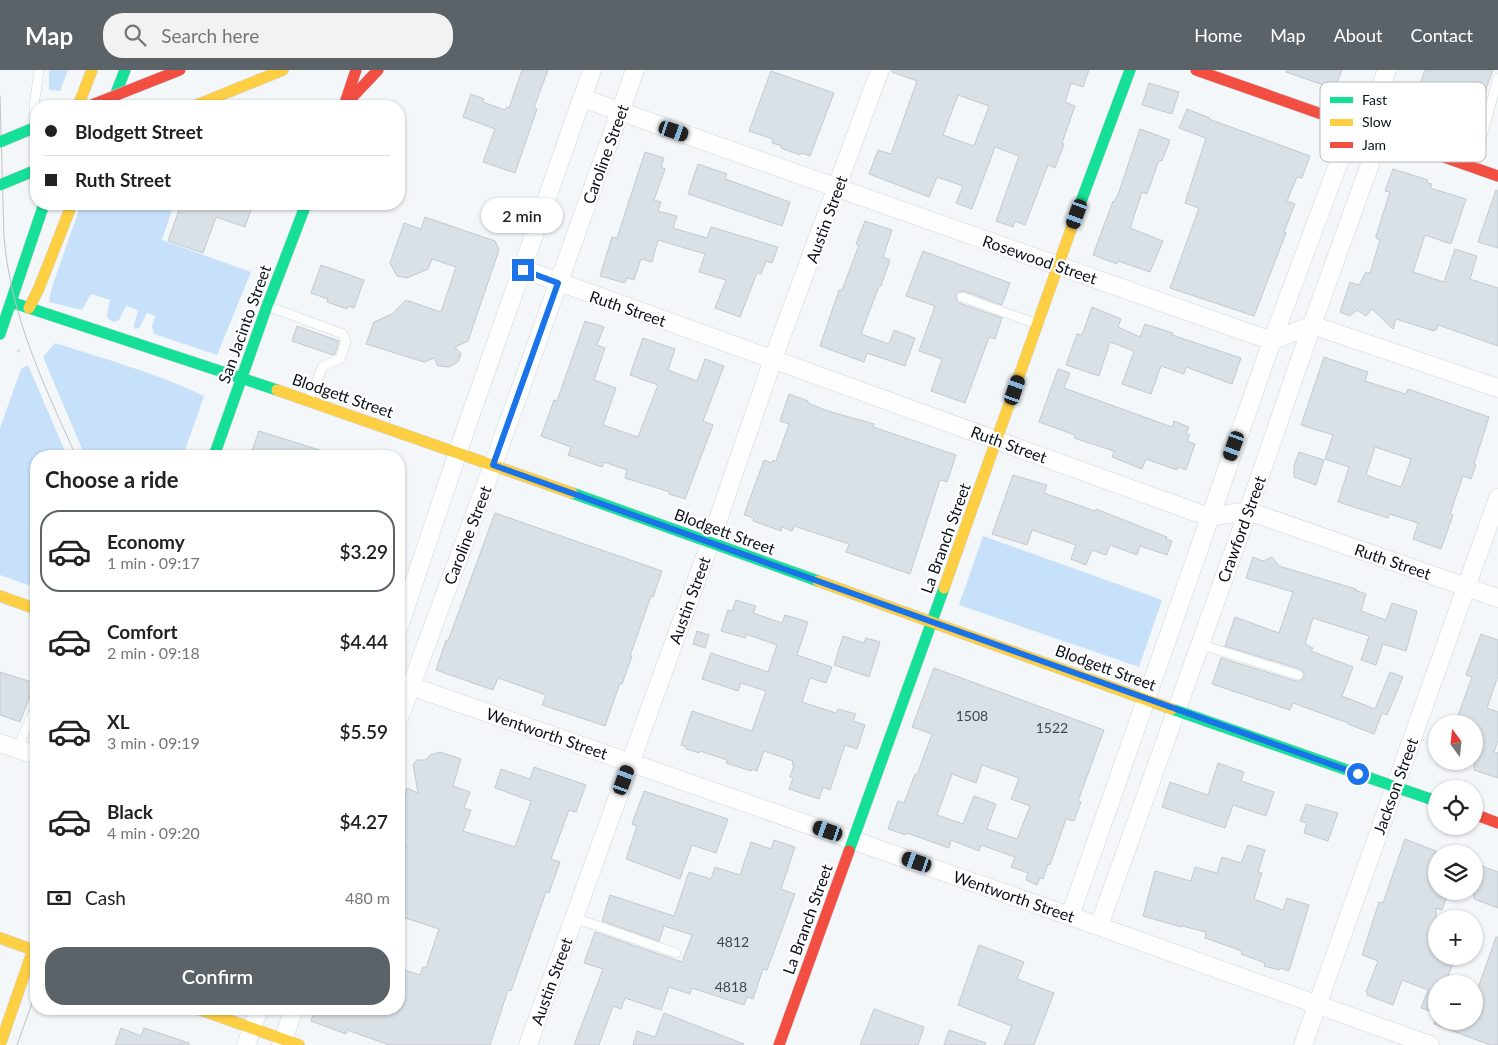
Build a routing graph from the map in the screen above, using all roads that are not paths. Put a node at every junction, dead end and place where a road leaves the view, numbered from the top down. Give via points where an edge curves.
1 (39, 70) edge
2 (92, 70) edge
3 (125, 70) edge
4 (180, 70) edge
5 (283, 70) edge
6 (356, 70) edge
7 (378, 70) edge
8 (592, 70) edge
9 (635, 70) edge
10 (880, 70) edge
11 (1130, 70) edge
12 (1196, 70) edge
13 (1387, 70) edge
14 (1498, 78) edge
15 (1382, 82) edge
16 (582, 98) junction
17 (35, 100) edge
18 (80, 100) edge
19 (104, 100) edge
20 (113, 100) edge
21 (209, 100) edge
22 (346, 100) edge
23 (350, 100) edge
24 (620, 112) junction
25 (1320, 114) edge
26 (1486, 123) edge
27 (30, 130) edge
28 (0, 142) edge
29 (1339, 162) edge
30 (1370, 162) edge
31 (1457, 162) edge
32 (1476, 162) edge
33 (1474, 168) junction
34 (30, 172) edge
35 (1498, 176) edge
36 (0, 185) edge
37 (837, 188) junction
38 (42, 210) edge
39 (70, 210) edge
40 (304, 210) edge
41 (1058, 266) junction
42 (523, 270) junction
43 (558, 283) junction
44 (962, 297) dead end
45 (5, 300) edge
46 (267, 306) junction
47 (30, 308) junction
48 (1038, 324) junction
49 (1312, 325) junction
50 (0, 334) edge
51 (0, 340) edge
52 (1272, 340) junction
53 (773, 359) junction
54 (242, 378) junction
55 (1498, 388) edge
56 (309, 400) junction
57 (998, 440) junction
58 (216, 450) edge
59 (458, 453) junction
60 (493, 465) junction
61 (1498, 498) edge
62 (1248, 511) junction
63 (1209, 517) junction
64 (710, 543) junction
65 (1466, 587) junction
66 (0, 596) edge
67 (1498, 598) edge
68 (30, 607) edge
69 (405, 609) edge
70 (931, 621) junction
71 (1199, 644) junction
72 (1298, 675) dead end
73 (405, 682) edge
74 (405, 684) edge
75 (1145, 699) junction
76 (1176, 709) junction
77 (30, 724) edge
78 (0, 742) edge
79 (17, 748) junction
80 (30, 753) edge
81 (631, 762) junction
82 (1395, 786) junction
83 (1428, 798) edge
84 (1483, 817) edge
85 (1498, 823) edge
86 (853, 840) junction
87 (1070, 916) junction
88 (574, 918) junction
89 (1099, 926) junction
90 (0, 938) edge
91 (30, 946) edge
92 (676, 953) dead end
93 (30, 959) edge
94 (1317, 1005) junction
95 (215, 1015) edge
96 (257, 1015) edge
97 (293, 1015) edge
98 (4, 1021) edge
99 (252, 1028) junction
100 (288, 1043) edge
101 (0, 1045) edge
102 (246, 1045) edge
103 (528, 1045) edge
104 (779, 1045) edge
105 (1303, 1045) edge
106 (1430, 1045) edge

1 - 17 lane
2 - 18 main road
3 - 20 main road
4 - 19 main road, bridge
5 - 21 main road
6 - 22 main road
7 - 23 main road
8 - 16 street, Caroline Street
9 - 24 street, Caroline Street
10 - 37 street, Austin Street
11 - 41 main road, La Branch Street
12 - 25 main road
13 - 15 street, Crawford Street
14 - 26 lane
16 - 24 street, Rosewood Street
16 - 42 street, Caroline Street
24 - 37 street, Rosewood Street
24 - 43 street, Caroline Street
27 - 28 main road, bridge
29 - 52 street, Crawford Street
30 - 49 street, Crawford Street
31 - 33 main road
32 - 33 lane
33 - 35 main road
34 - 36 main road, bridge
37 - 41 street, Rosewood Street
37 - 53 street, Austin Street
38 - 45 main road
39 - 47 main road
40 - 46 main road, San Jacinto Street
41 - 48 main road, La Branch Street
41 - 52 street, Rosewood Street
42 - 43 street, Ruth Street
42 - 59 street, Caroline Street
43 - 53 street, Ruth Street
43 - 60 street, Caroline Street
44 - 48 lane
45 - 47 main road, Blodgett Street
45 - 50 main road
46 - 54 main road, San Jacinto Street
46 - 56 lane via 342,334 346,341 340,360 323,366
47 - 51 main road
47 - 54 main road, Blodgett Street
48 - 57 main road, La Branch Street
49 - 52 street
49 - 55 street
49 - 62 street, Crawford Street
52 - 63 street, Crawford Street
53 - 57 street, Ruth Street
53 - 64 street, Austin Street
54 - 56 main road, Blodgett Street
54 - 58 main road, San Jacinto Street
56 - 59 main road, Blodgett Street
57 - 63 street, Ruth Street
57 - 70 main road, La Branch Street
59 - 60 main road, Blodgett Street
59 - 69 street, Caroline Street
60 - 64 main road, Blodgett Street
60 - 73 street, Caroline Street
61 - 65 street, Jackson Street
62 - 63 street, Ruth Street
62 - 65 street, Ruth Street
62 - 71 street, Crawford Street
63 - 75 street, Crawford Street
64 - 70 main road, Blodgett Street
64 - 81 street, Austin Street
65 - 67 street, Ruth Street
65 - 82 street, Jackson Street
66 - 68 main road
70 - 75 main road, Blodgett Street
70 - 86 main road, La Branch Street
71 - 72 lane
71 - 76 street, Crawford Street
74 - 81 street, Wentworth Street
75 - 76 main road, Blodgett Street
75 - 87 street, Crawford Street
76 - 82 main road, Blodgett Street
76 - 89 street, Crawford Street
77 - 79 lane
78 - 79 street
79 - 80 street
81 - 86 street, Wentworth Street
81 - 88 street, Austin Street
82 - 83 main road, Blodgett Street
82 - 94 street, Jackson Street
84 - 85 main road
86 - 87 street, Wentworth Street
86 - 104 main road, La Branch Street
87 - 89 street, Wentworth Street
88 - 92 lane
88 - 103 street, Austin Street
89 - 94 street, Wentworth Street
90 - 91 main road
93 - 98 main road
94 - 105 street, Jackson Street
94 - 106 street, Wentworth Street
95 - 99 main road
96 - 99 street
97 - 100 street
98 - 101 main road
99 - 100 main road
99 - 102 street

